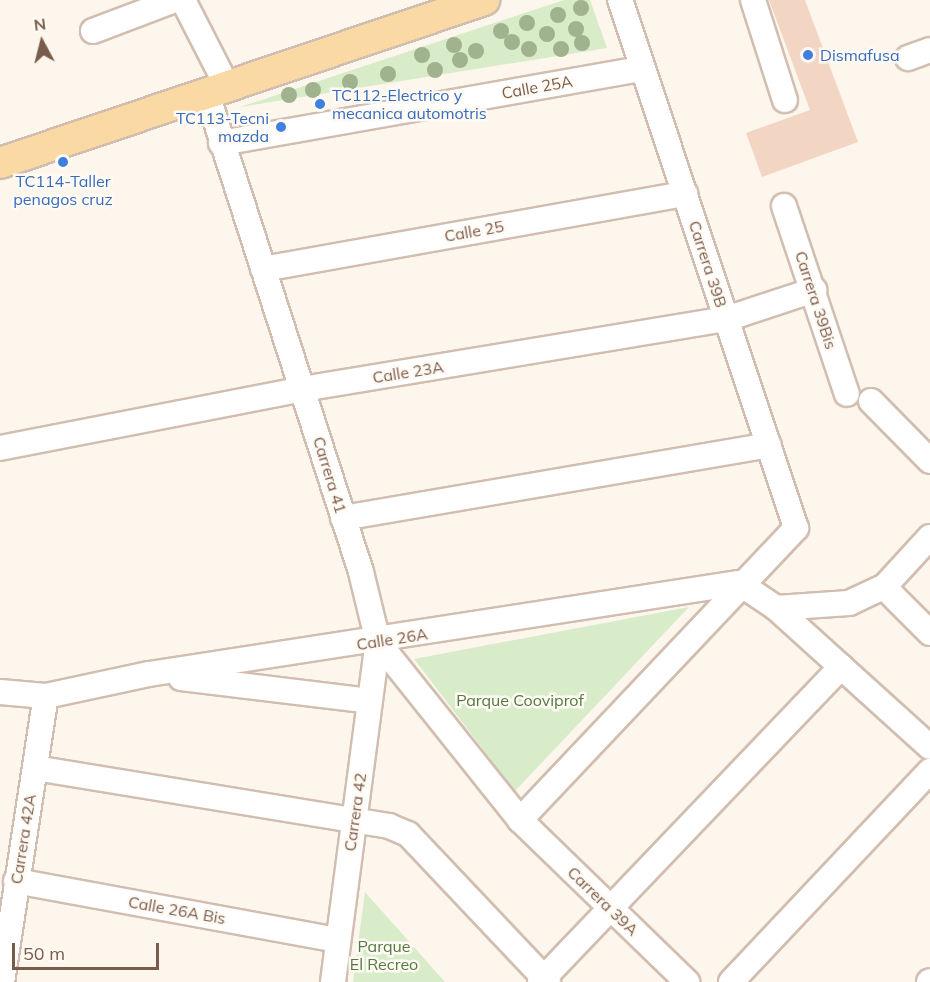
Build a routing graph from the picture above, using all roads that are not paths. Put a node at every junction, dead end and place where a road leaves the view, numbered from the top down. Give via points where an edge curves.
1 (175, 0) edge
2 (183, 0) edge
3 (484, 0) edge
4 (620, 0) edge
5 (753, 0) edge
6 (93, 31) dead end
7 (641, 69) junction
8 (217, 90) junction
9 (785, 100) dead end
10 (221, 143) junction
11 (0, 163) edge
12 (685, 194) junction
13 (784, 206) dead end
14 (263, 269) junction
15 (814, 290) junction
16 (726, 319) junction
17 (303, 389) junction
18 (847, 394) dead end
19 (871, 400) dead end
20 (769, 445) junction
21 (0, 448) edge
22 (930, 461) edge
23 (343, 518) junction
24 (930, 537) edge
25 (739, 583) junction
26 (884, 587) junction
27 (776, 608) junction
28 (930, 633) edge
29 (378, 642) junction
30 (841, 667) junction
31 (149, 674) junction
32 (0, 692) edge
33 (46, 696) junction
34 (370, 701) junction
35 (930, 747) edge
36 (35, 768) junction
37 (930, 771) edge
38 (353, 819) junction
39 (520, 820) junction
40 (16, 881) junction
41 (611, 908) junction
42 (338, 940) junction
43 (544, 981) edge
44 (2, 982) edge
45 (333, 982) edge
46 (687, 982) edge
47 (732, 982) edge

1 - 6 street
2 - 8 street, Carrera 41
3 - 8 main road
4 - 7 street, Carrera 39B
5 - 9 street
7 - 10 street, Calle 25A
7 - 12 street, Carrera 39B
8 - 10 street, Carrera 41
8 - 11 main road
10 - 14 street, Carrera 41
12 - 14 street, Calle 25
12 - 16 street, Carrera 39B
13 - 15 street, Carrera 39Bis
14 - 17 street, Carrera 41
15 - 16 street, Calle 23A
15 - 18 street, Carrera 39Bis
16 - 17 street, Calle 23A
16 - 20 street, Carrera 39B
17 - 21 street, Calle 23A
17 - 23 street, Carrera 41
19 - 22 street
20 - 23 street
20 - 25 street, Carrera 39B via 796,528
23 - 29 street, Carrera 41
24 - 26 street
25 - 27 street
25 - 29 street, Calle 26A
25 - 39 street
26 - 27 street via 849,603
26 - 28 street
27 - 30 street
29 - 31 street, Calle 26A
29 - 34 street, Carrera 42
29 - 39 street, Carrera 41
30 - 35 street
30 - 41 street
31 - 33 street, Calle 26A
31 - 34 street
32 - 33 street, Calle 26A
33 - 36 street, Carrera 42A
34 - 38 street, Carrera 42
36 - 38 street
36 - 40 street, Carrera 42A
37 - 47 street
38 - 42 street, Carrera 42
38 - 43 street via 408,834
39 - 41 street, Carrera 39A
40 - 42 street, Calle 26A Bis
40 - 44 street, Carrera 42A
41 - 43 street
41 - 46 street, Carrera 39A
42 - 45 street, Carrera 42

